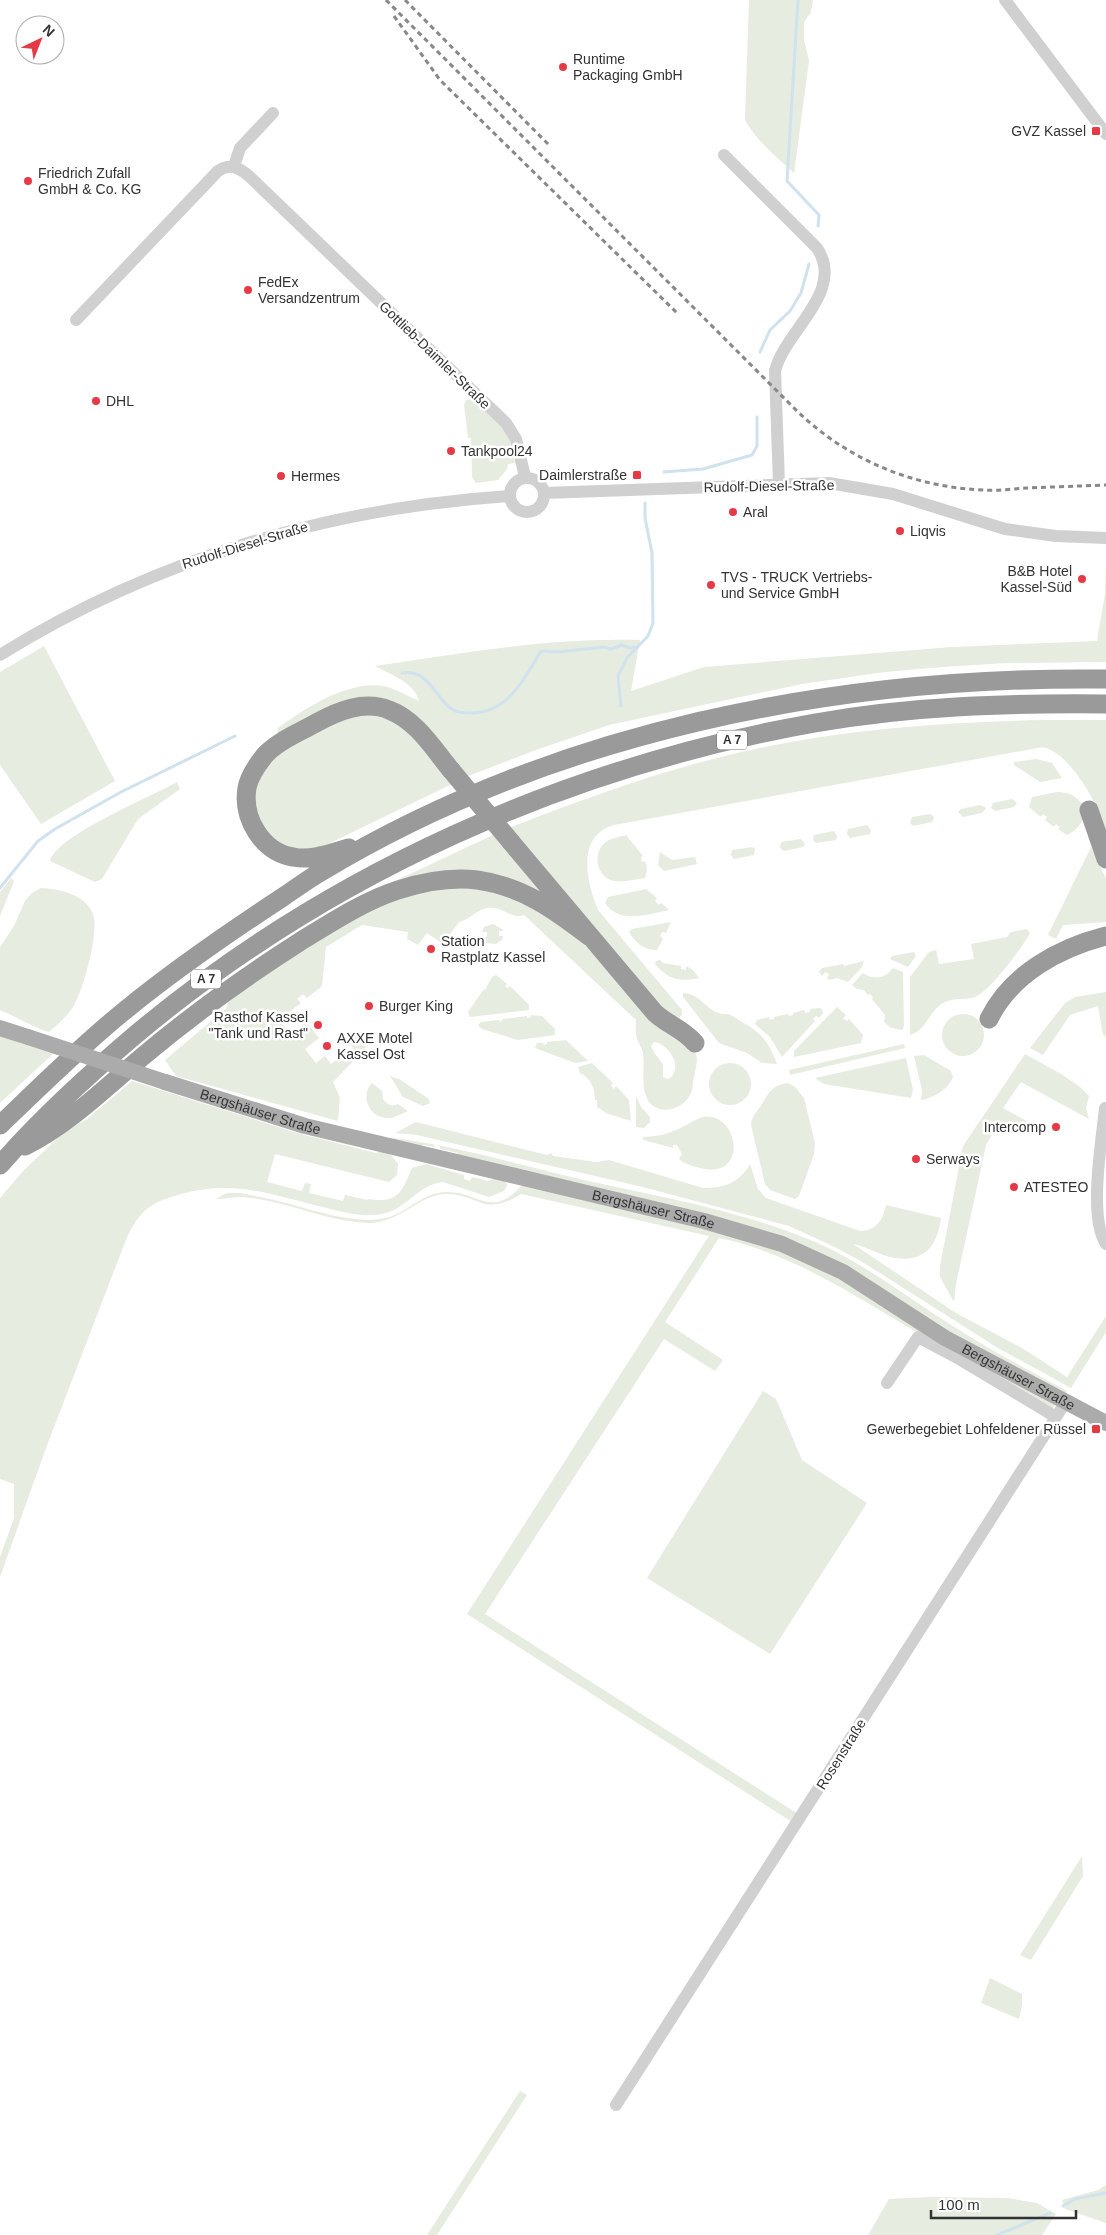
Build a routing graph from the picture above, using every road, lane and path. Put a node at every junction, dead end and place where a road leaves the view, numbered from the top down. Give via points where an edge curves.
1 (1005, 0) edge
2 (273, 113) dead end
3 (1106, 134) edge
4 (724, 155) dead end
5 (234, 166) junction
6 (76, 320) dead end
7 (525, 477) junction
8 (779, 484) junction
9 (544, 493) junction
10 (509, 496) junction
11 (1106, 538) edge
12 (0, 655) edge
13 (1106, 679) edge
14 (1106, 704) edge
15 (1089, 810) dead end
16 (386, 837) junction
17 (1106, 859) edge
18 (1106, 936) edge
19 (590, 937) junction
20 (989, 1019) dead end
21 (0, 1028) edge
22 (695, 1043) dead end
23 (1105, 1108) edge
24 (0, 1125) edge
25 (5, 1160) edge
26 (1106, 1244) edge
27 (888, 1383) dead end
28 (1065, 1403) junction
29 (1056, 1417) junction
30 (1106, 1423) edge
31 (616, 2105) dead end

1 - 3 street
2 - 5 street via 240,148
4 - 8 street via 817,248 825,266 819,296 781,355 775,371
5 - 6 street via 218,171
5 - 7 street, Gottlieb-Daimler-Straße via 249,176 506,423 516,439
7 - 9 street via 538,481
7 - 10 street via 514,483
8 - 9 street, Rudolf-Diesel-Straße
8 - 11 street, Rudolf-Diesel-Straße via 829,483 861,488 893,494 1005,529
9 - 10 street via 542,504 528,512 514,506
10 - 12 street, Rudolf-Diesel-Straße via 375,511 250,542 187,563 114,594
13 - 16 highway, A 7 via 935,684 830,696 762,708 659,731 555,763 479,793
14 - 25 highway, A 7 via 933,708 816,723 660,758 483,821 368,877 227,964 185,994 91,1073
15 - 17 highway
16 - 19 highway, bridge via 318,857 283,854 264,840 250,820 246,805 250,779 278,744 333,714 364,706 389,710 411,724
16 - 24 highway, A 7 via 319,873 176,970 114,1020
18 - 20 highway via 1072,946 1041,963 1004,996
19 - 22 highway via 656,1013 687,1033
19 - 25 highway via 545,904 494,884 450,880 386,894 311,934 231,988 149,1051 90,1102
21 - 28 main road, Bergshäuser Straße, bridge via 305,1126 704,1221 775,1242 843,1272 945,1338
23 - 26 street via 1097,1189 1099,1225
27 - 29 street, Bergshäuser Straße via 918,1337
28 - 29 street, Rosenstraße
28 - 30 main road, Bergshäuser Straße
29 - 31 street, Rosenstraße

